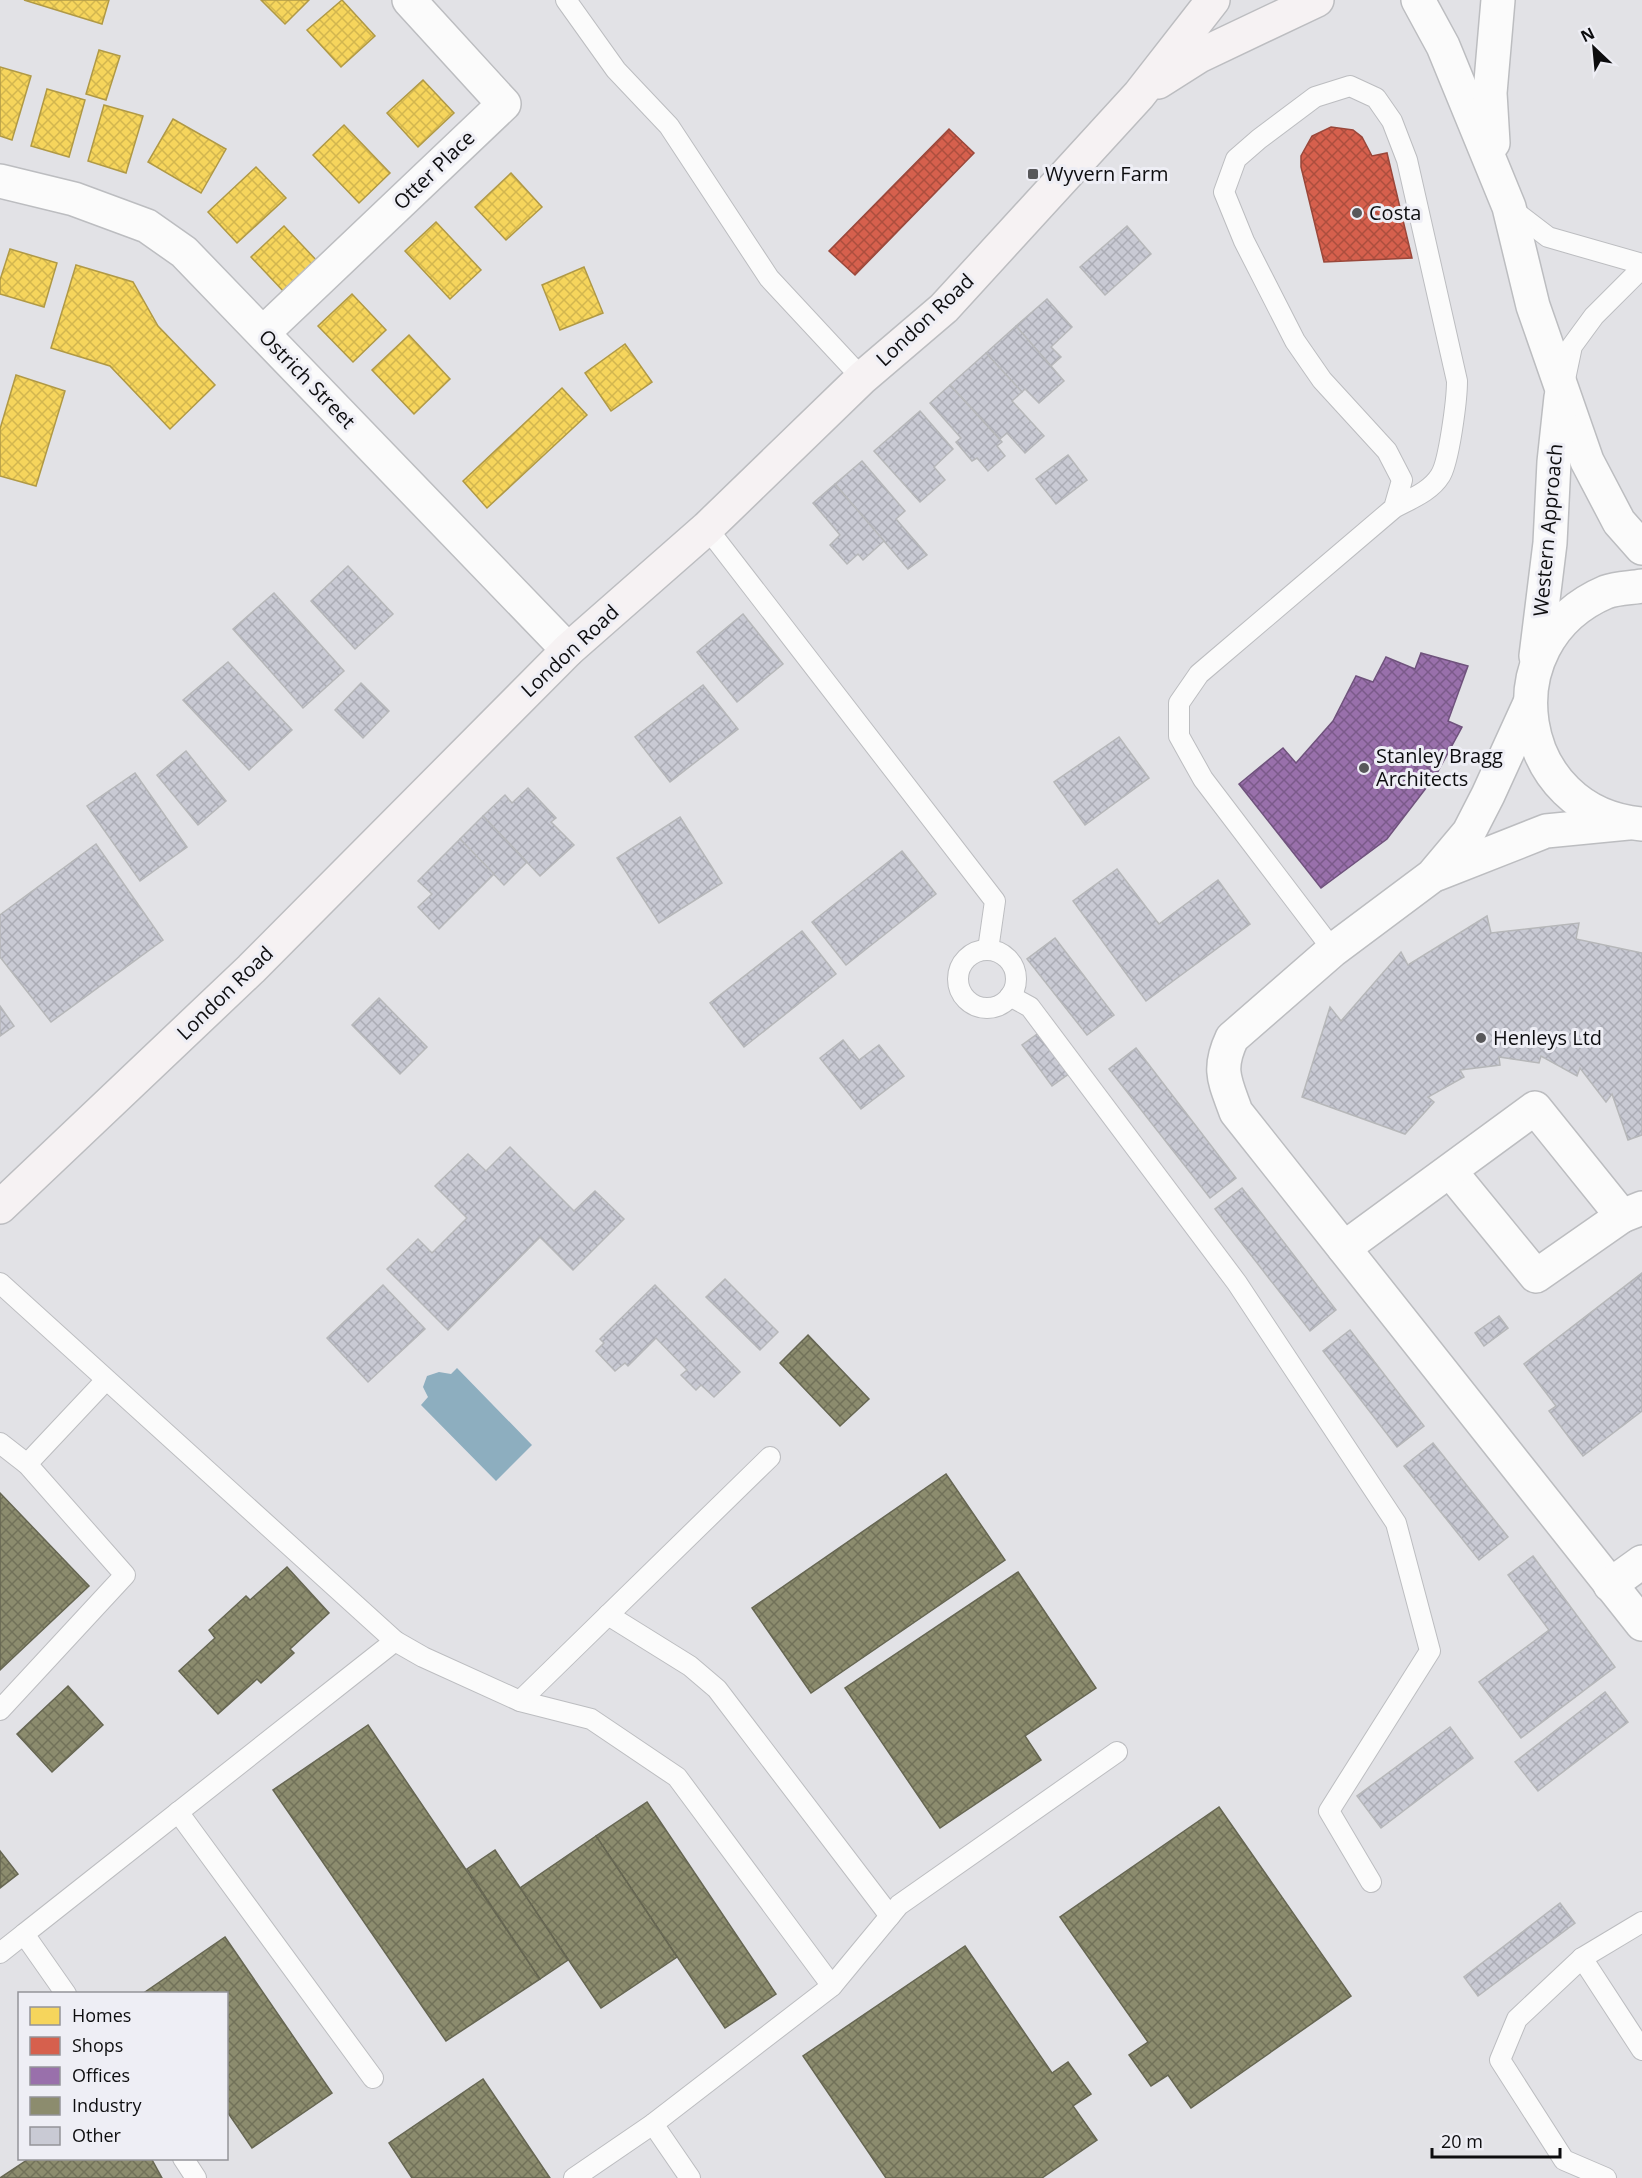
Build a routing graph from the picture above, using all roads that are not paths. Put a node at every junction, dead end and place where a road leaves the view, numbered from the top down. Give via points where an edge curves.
1 (409, 0) edge
2 (566, 0) edge
3 (1213, 0) edge
4 (1317, 0) edge
5 (1418, 0) edge
6 (1498, 0) edge
7 (1139, 94) junction
8 (1495, 169) junction
9 (0, 183) edge
10 (1509, 207) junction
11 (1642, 266) edge
12 (263, 333) junction
13 (862, 378) junction
14 (1562, 392) junction
15 (1394, 508) junction
16 (707, 528) junction
17 (1642, 548) edge
18 (1642, 586) edge
19 (568, 650) junction
20 (1534, 668) junction
21 (1529, 705) junction
22 (1635, 823) edge
23 (1432, 876) junction
24 (988, 950) junction
25 (1333, 950) junction
26 (1010, 996) junction
27 (1450, 1171) junction
28 (0, 1207) edge
29 (1632, 1212) edge
30 (1344, 1248) junction
31 (0, 1282) edge
32 (106, 1380) junction
33 (0, 1443) edge
34 (770, 1457) dead end
35 (27, 1464) junction
36 (1642, 1562) edge
37 (1610, 1585) junction
38 (608, 1615) junction
39 (1642, 1624) edge
40 (395, 1641) junction
41 (520, 1701) junction
42 (0, 1710) edge
43 (1117, 1752) dead end
44 (178, 1812) junction
45 (1371, 1882) dead end
46 (890, 1916) junction
47 (1642, 1922) edge
48 (24, 1934) junction
49 (0, 1953) edge
50 (1582, 1958) junction
51 (832, 1986) junction
52 (65, 1992) edge
53 (1642, 2049) edge
54 (373, 2078) dead end
55 (652, 2124) junction
56 (184, 2160) edge
57 (196, 2178) edge
58 (574, 2178) edge
59 (690, 2178) edge
60 (1606, 2178) edge

1 - 12 street, Otter Place via 504,104
2 - 13 lane via 616,70 669,126 769,278
3 - 7 main road, London Road
4 - 7 main road, London Road via 1199,56
5 - 8 street, Western Approach via 1443,46
6 - 8 street, Western Approach via 1490,93
7 - 13 main road, London Road via 944,308
8 - 10 street, Western Approach
9 - 12 street, Ostrich Street via 74,199 147,226 184,252
10 - 11 lane via 1548,237
10 - 14 street, Western Approach via 1533,306
11 - 14 lane via 1594,316 1572,346
12 - 19 street, Ostrich Street
13 - 16 main road, London Road
14 - 17 street, Western Approach via 1587,460 1619,522
14 - 20 street, Western Approach via 1550,543
15 - 15 lane via 1402,480 1386,451 1322,380 1295,341 1244,241 1224,192 1236,159 1259,139 1315,97 1350,86 1376,98 1392,121 1407,160 1457,381 1457,408 1441,475 1428,489
15 - 25 lane via 1199,674 1179,703 1179,735 1203,779
16 - 19 main road, London Road
16 - 24 lane via 995,901
18 - 20 street via 1608,591 1580,606 1552,633
19 - 28 main road, London Road via 251,969
20 - 21 street, Western Approach
21 - 22 street via 1538,752 1565,790 1595,812
21 - 23 street via 1469,832
22 - 23 street via 1546,831
23 - 25 street
24 - 26 lane via 999,952 1013,967 1016,977
24 - 26 lane via 964,960 959,969 959,989 967,1001 982,1008 1003,1004
25 - 30 street via 1232,1038 1222,1072 1236,1112
26 - 45 lane via 1030,1007 1237,1283 1396,1523 1430,1651 1329,1811
27 - 29 street via 1535,1108
27 - 29 street via 1536,1276
27 - 30 street
30 - 37 street
31 - 32 lane
32 - 35 lane
32 - 40 lane
33 - 35 lane
34 - 38 lane
35 - 42 lane via 125,1575
36 - 37 street
37 - 39 street
38 - 41 lane
38 - 46 lane via 690,1666 717,1689
40 - 41 lane
40 - 44 lane
41 - 51 lane via 591,1719 677,1777
43 - 46 lane via 899,1905
44 - 48 lane
44 - 54 lane
46 - 51 lane
47 - 50 lane
48 - 49 lane
48 - 52 lane
50 - 53 lane
50 - 60 lane via 1517,2019 1500,2060 1564,2160
51 - 55 lane
55 - 58 lane
55 - 59 lane
56 - 57 lane

